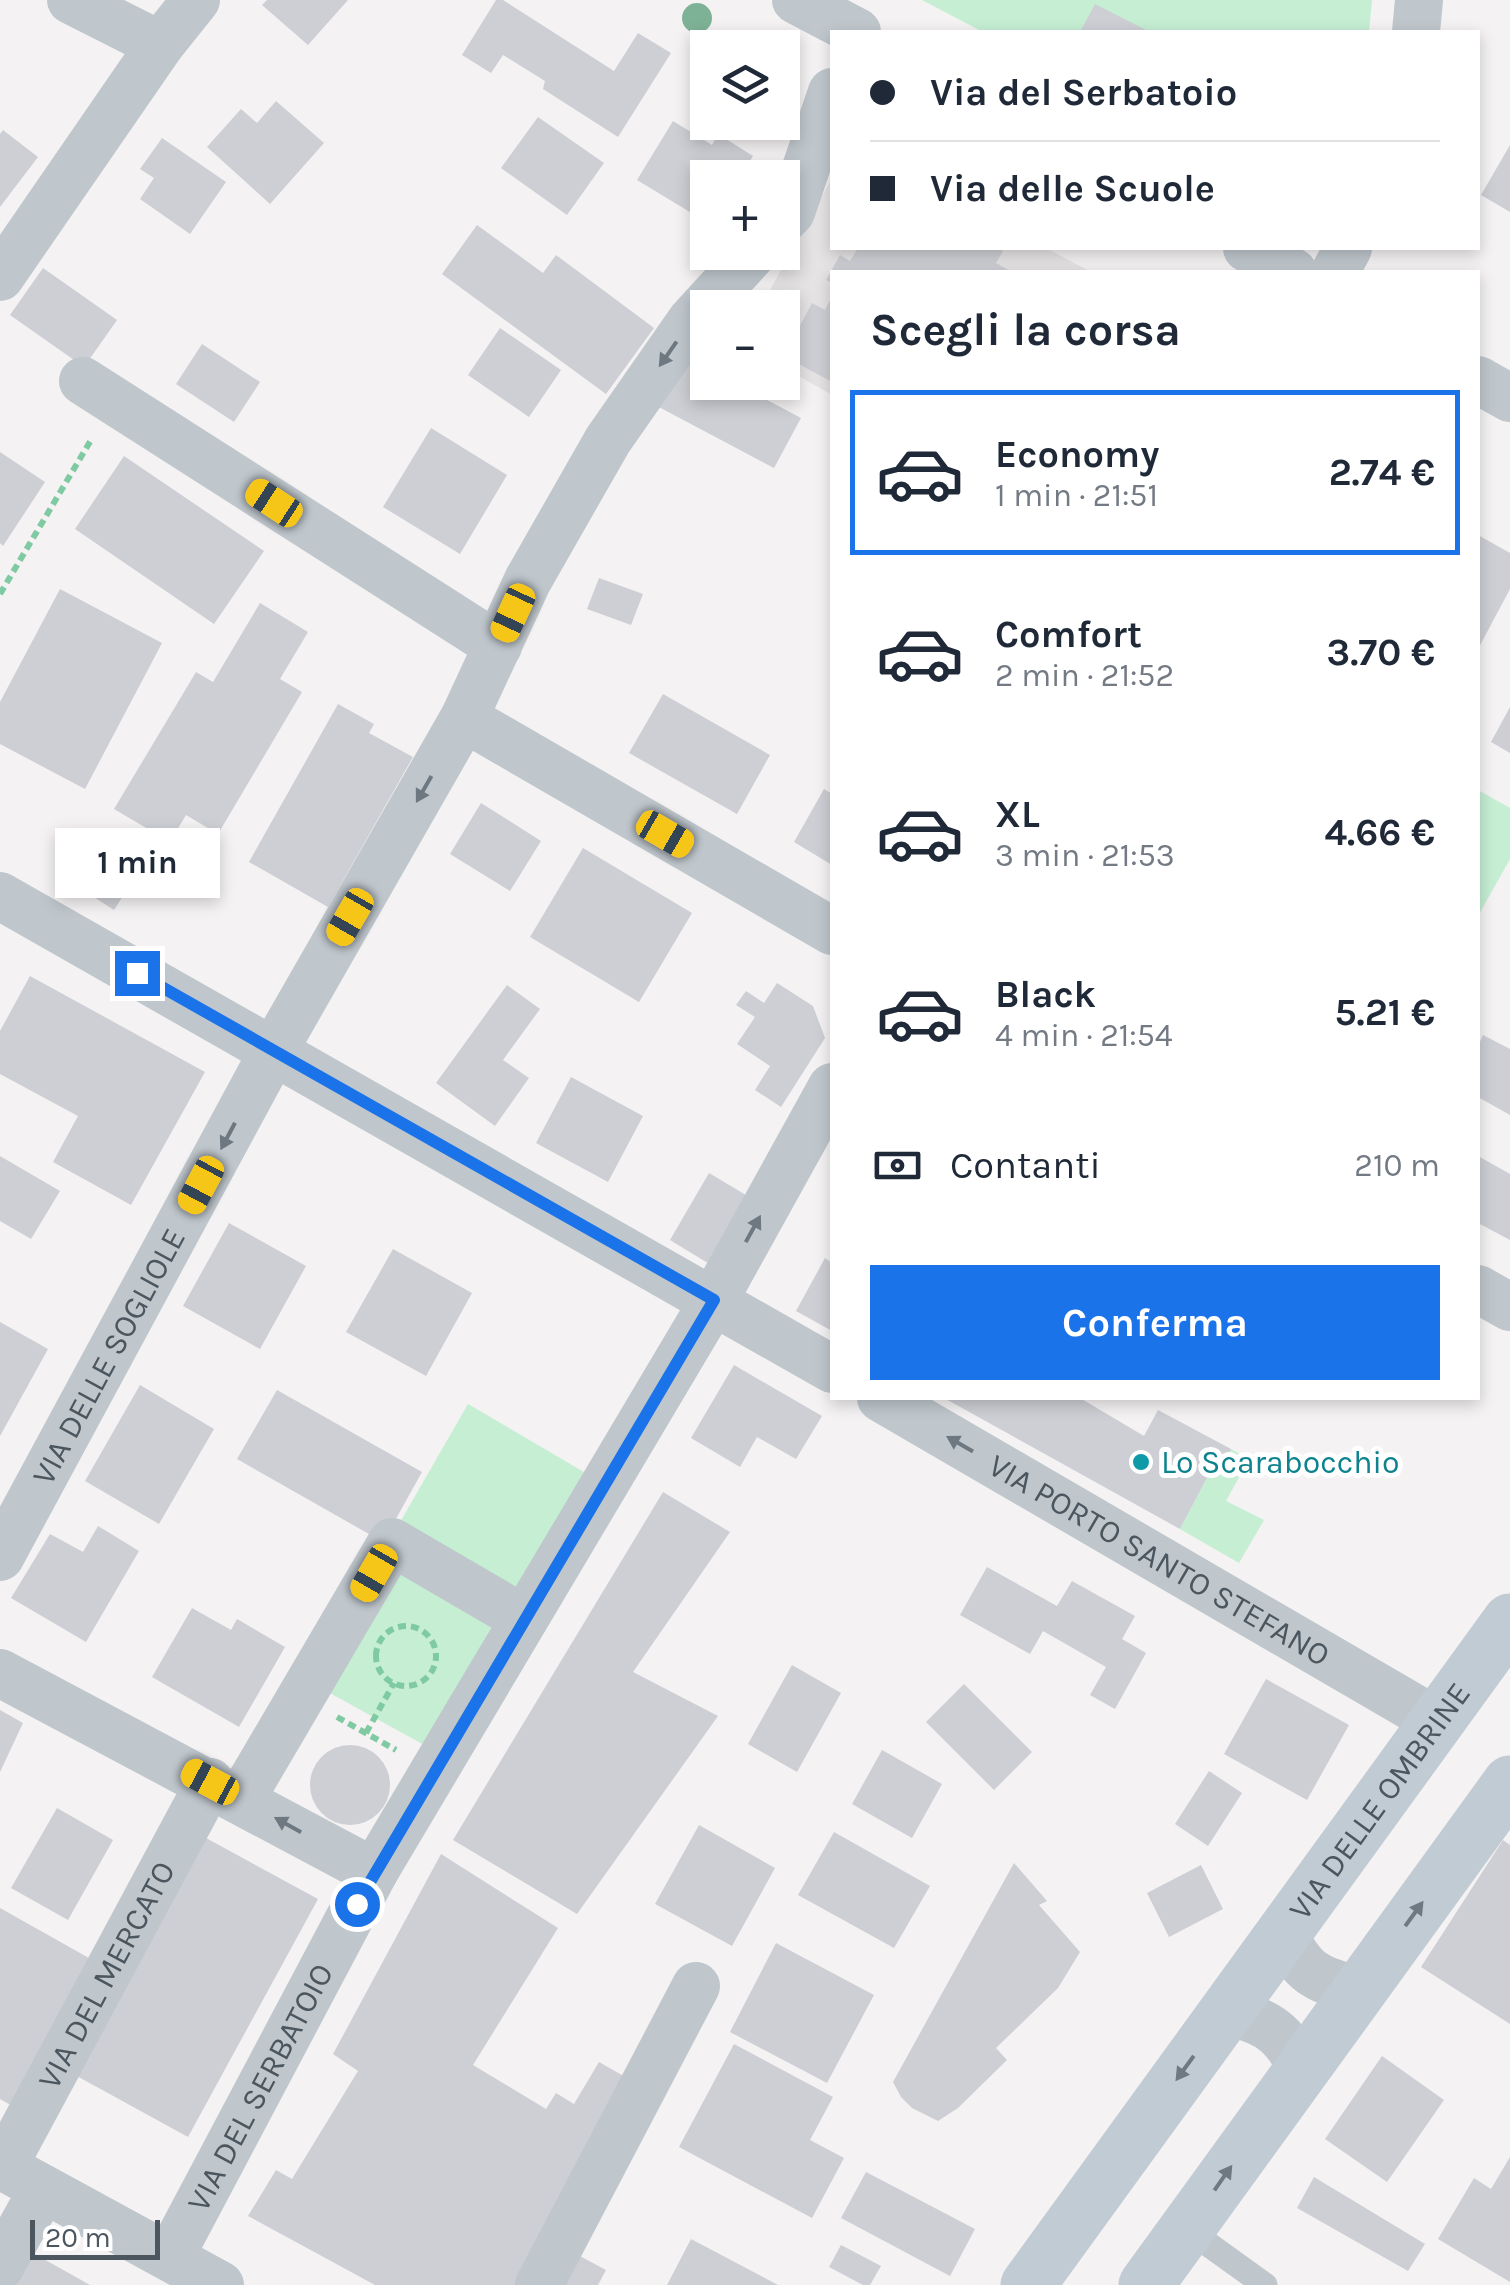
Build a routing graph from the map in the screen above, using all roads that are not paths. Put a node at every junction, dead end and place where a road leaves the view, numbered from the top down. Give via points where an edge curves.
1 (71, 0) edge
2 (196, 0) edge
3 (796, 0) edge
4 (1419, 0) edge
5 (855, 24) edge
6 (1416, 30) edge
7 (160, 45) junction
8 (830, 98) edge
9 (800, 186) edge
10 (1251, 250) edge
11 (738, 270) edge
12 (1288, 270) edge
13 (0, 277) edge
14 (1480, 381) edge
15 (98, 391) road end
16 (1510, 398) edge
17 (498, 646) junction
18 (464, 718) junction
19 (0, 896) edge
20 (830, 929) edge
21 (274, 1050) junction
22 (830, 1091) edge
23 (1480, 1290) edge
24 (714, 1300) junction
25 (1510, 1307) edge
26 (830, 1368) edge
27 (884, 1400) edge
28 (0, 1557) edge
29 (524, 1620) junction
30 (1510, 1621) edge
31 (0, 1673) edge
32 (1438, 1722) junction
33 (1510, 1783) edge
34 (225, 1791) junction
35 (374, 1872) junction
36 (1284, 1933) junction
37 (696, 1986) dead end
38 (1358, 1992) junction
39 (1226, 2011) junction
40 (1302, 2068) junction
41 (15, 2174) edge
42 (1187, 2229) junction
43 (170, 2257) junction
44 (0, 2267) edge
45 (220, 2285) edge
46 (539, 2285) edge
47 (1028, 2285) edge
48 (1146, 2285) edge
49 (1264, 2285) edge

1 - 7 street
2 - 7 street
3 - 5 street
4 - 6 street
7 - 13 street
8 - 9 street
10 - 12 street
11 -> 17 street, VIA DELLE SOGLIOLE via 691,321 608,440
14 - 16 street
15 - 17 street
17 - 18 street, VIA DELLE SOGLIOLE
18 - 20 street
18 -> 21 street, VIA DELLE SOGLIOLE
19 - 21 street
21 - 24 street
21 -> 28 street, VIA DELLE SOGLIOLE
24 -> 22 street, VIA DEL SERBATOIO
23 - 25 street
24 - 26 street
24 - 29 street, VIA DEL SERBATOIO
32 -> 27 street, VIA PORTO SANTO STEFANO
29 - 34 street, VIA DEL MERCATO via 392,1542 301,1697
29 - 35 street, VIA DEL SERBATOIO
30 - 32 street, VIA DELLE OMBRINE
31 - 34 street
32 - 36 street, VIA DELLE OMBRINE
38 -> 33 street
35 -> 34 street
34 - 41 street, VIA DEL MERCATO
35 - 43 street, VIA DEL SERBATOIO
36 - 38 street, VIA DELLE OMBRINE via 1298,1962 1318,1978
36 - 39 street, VIA DELLE OMBRINE
37 - 46 street
38 - 40 street
39 - 40 street via 1258,2019 1288,2043
39 -> 47 street, VIA DELLE OMBRINE
42 -> 40 street
41 - 43 street
41 - 44 street, VIA DEL MERCATO
42 - 48 street
42 - 49 lane
43 - 45 street

